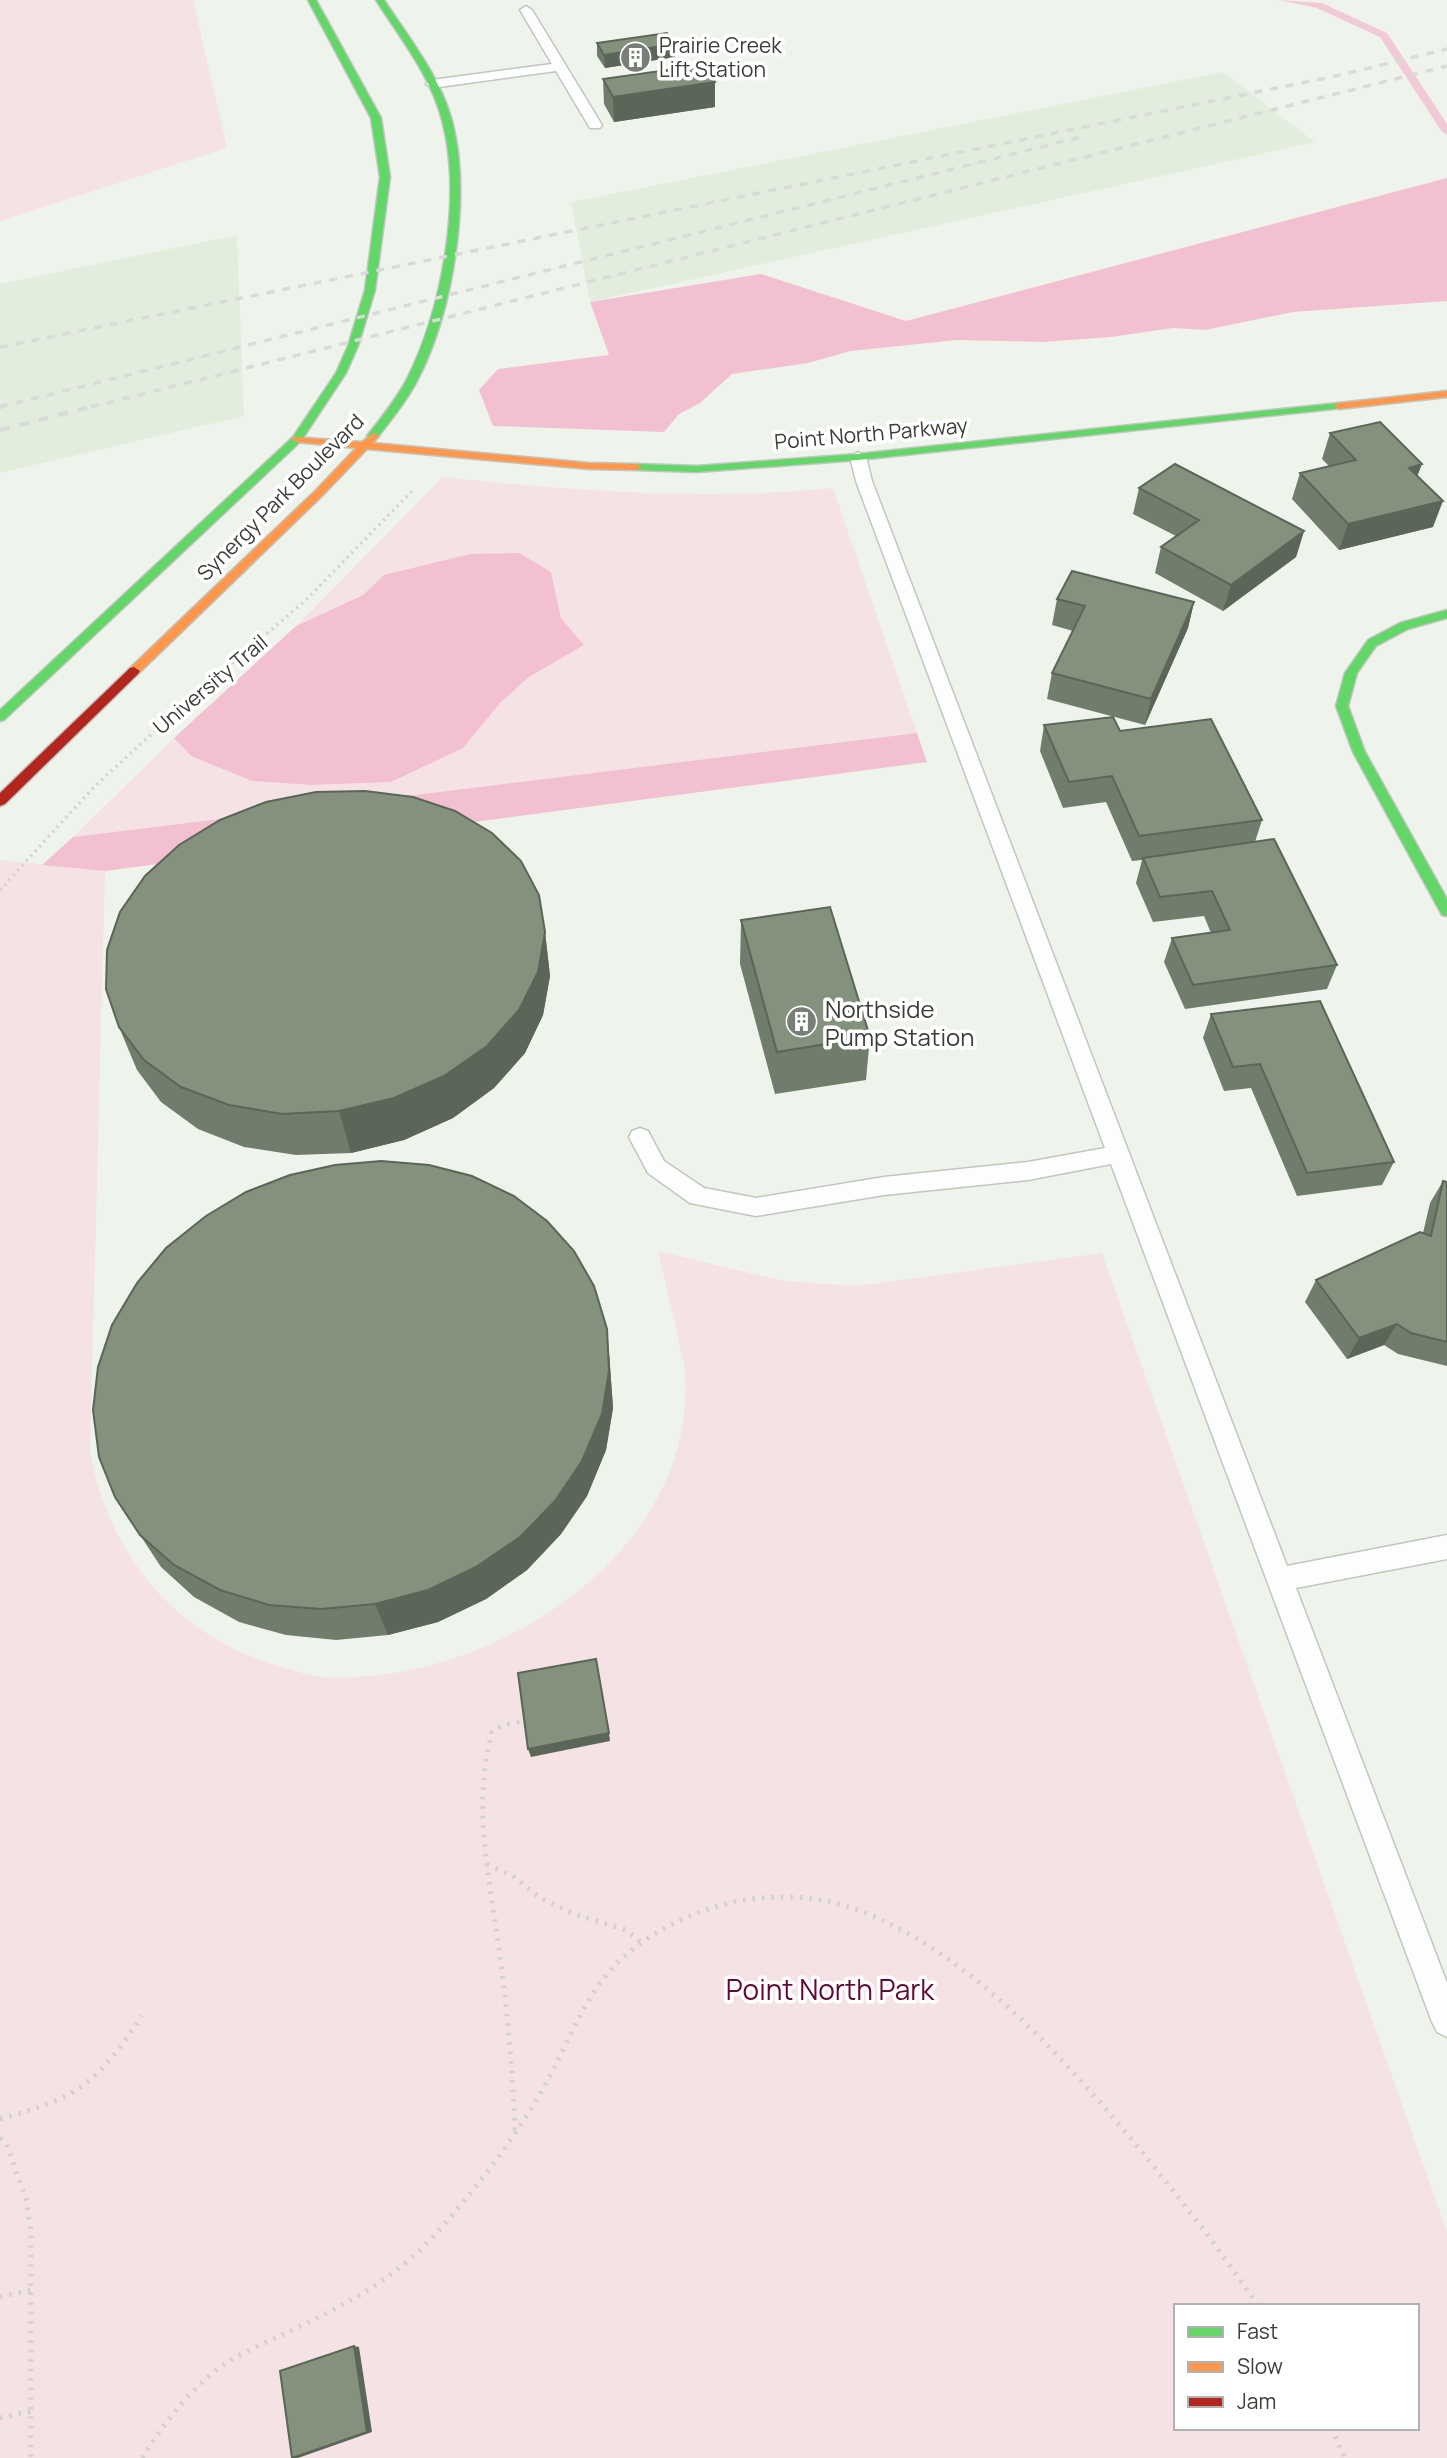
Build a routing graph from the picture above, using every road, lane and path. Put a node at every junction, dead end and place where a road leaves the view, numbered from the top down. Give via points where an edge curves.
1 (312, 0) edge
2 (380, 0) edge
3 (526, 10) dead end
4 (561, 67) junction
5 (432, 85) junction
6 (595, 125) dead end
7 (1447, 394) edge
8 (297, 439) junction
9 (362, 446) junction
10 (858, 457) junction
11 (422, 481) dead end
12 (1447, 614) edge
13 (0, 717) edge
14 (0, 801) edge
15 (0, 890) edge
16 (1447, 911) edge
17 (640, 1137) dead end
18 (1120, 1154) junction
19 (1447, 1546) edge
20 (1280, 1579) junction
21 (526, 1720) edge
22 (487, 1864) junction
23 (642, 1944) junction
24 (142, 2015) dead end
25 (1447, 2022) edge
26 (0, 2119) edge
27 (515, 2130) junction
28 (0, 2138) edge
29 (31, 2290) junction
30 (0, 2297) edge
31 (1257, 2304) edge
32 (31, 2411) junction
33 (0, 2418) edge
34 (1332, 2430) edge
35 (31, 2458) edge
36 (142, 2458) edge
37 (1345, 2458) edge

1 - 8 street, Synergy Park Boulevard via 376,118 385,177 370,290 353,346 341,373
2 - 5 street, Synergy Park Boulevard
3 - 4 lane
4 - 5 lane
4 - 6 lane
5 - 9 street, Synergy Park Boulevard via 452,140 455,182 439,302 412,379
7 - 10 street, Point North Parkway
8 - 9 street, Point North Parkway
8 - 13 street, Synergy Park Boulevard
9 - 10 street, Point North Parkway via 564,464 697,469
9 - 14 street, Synergy Park Boulevard
10 - 18 lane
11 - 15 path, University Trail via 306,600 94,787
12 - 16 street via 1404,626 1373,643 1351,673 1342,706 1359,752
17 - 18 lane via 656,1167 698,1196 756,1207 884,1186 1028,1171
18 - 20 lane
19 - 20 lane
20 - 25 lane
21 - 22 path via 492,1732 484,1753 481,1823
22 - 23 path via 514,1877 540,1898 626,1930
22 - 27 path via 510,2028
23 - 27 path via 625,1955 597,1986 549,2079
23 - 31 path via 659,1930 703,1909 779,1896 854,1908 926,1942 995,1999 1100,2102 1211,2238
24 - 26 path via 87,2084 36,2110
27 - 36 path via 429,2242 369,2291 224,2365 168,2417
28 - 29 path via 6,2143 26,2199
29 - 30 path
29 - 32 path
32 - 33 path
32 - 35 path
34 - 37 path

